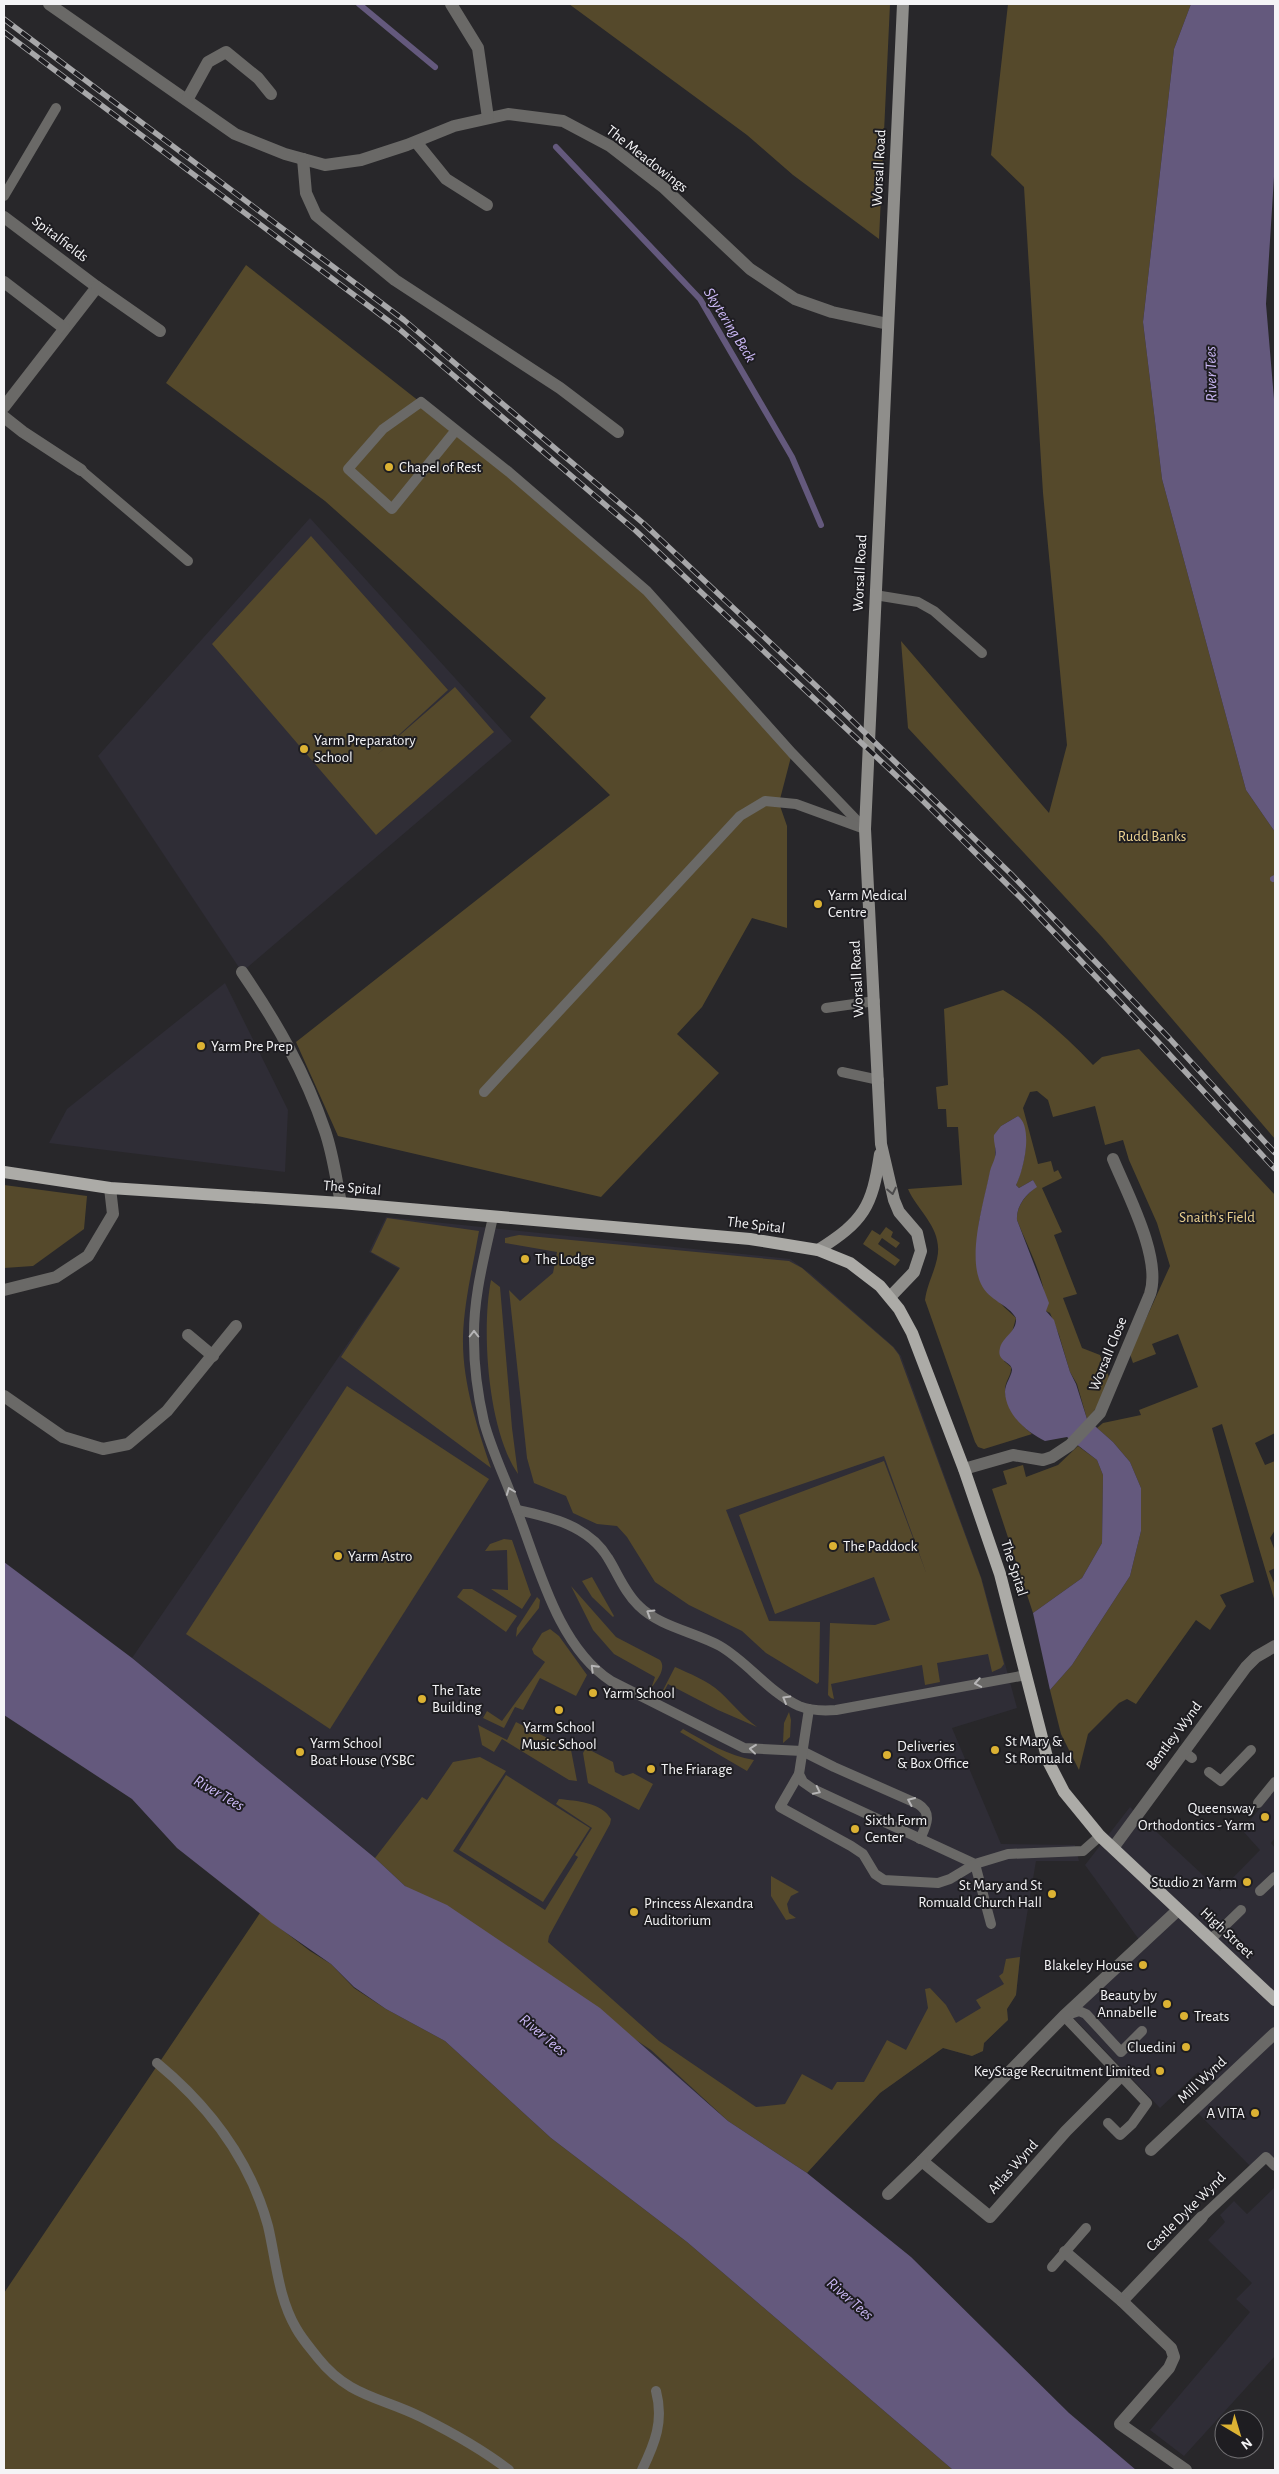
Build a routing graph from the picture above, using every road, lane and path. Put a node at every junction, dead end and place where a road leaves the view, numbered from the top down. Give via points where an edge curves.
1 (49, 4) edge
2 (451, 4) edge
3 (903, 4) edge
4 (271, 94) dead end
5 (187, 100) junction
6 (56, 108) dead end
7 (488, 118) junction
8 (416, 142) junction
9 (303, 159) junction
10 (4, 196) edge
11 (487, 204) dead end
12 (4, 217) edge
13 (4, 282) edge
14 (97, 287) junction
15 (888, 324) junction
16 (64, 328) junction
17 (160, 331) dead end
18 (4, 407) edge
19 (4, 417) edge
20 (456, 430) junction
21 (618, 432) dead end
22 (81, 470) joint
23 (188, 561) dead end
24 (875, 595) junction
25 (982, 653) dead end
26 (865, 829) junction
27 (242, 972) dead end
28 (874, 1002) junction
29 (826, 1008) dead end
30 (842, 1072) dead end
31 (878, 1080) junction
32 (484, 1092) dead end
33 (881, 1144) junction
34 (1113, 1159) dead end
35 (4, 1172) edge
36 (110, 1188) junction
37 (342, 1203) junction
38 (493, 1217) junction
39 (818, 1250) junction
40 (4, 1290) edge
41 (890, 1297) junction
42 (236, 1326) dead end
43 (188, 1335) dead end
44 (213, 1356) junction
45 (4, 1396) edge
46 (964, 1469) junction
47 (517, 1510) junction
48 (1273, 1650) edge
49 (1026, 1675) junction
50 (809, 1709) junction
51 (1251, 1750) dead end
52 (802, 1751) junction
53 (1210, 1772) dead end
54 (799, 1774) junction
55 (1275, 1782) edge
56 (1258, 1802) dead end
57 (1100, 1836) junction
58 (920, 1839) junction
59 (1113, 1848) junction
60 (975, 1864) junction
61 (1275, 1877) edge
62 (1260, 1891) dead end
63 (1178, 1910) junction
64 (1241, 1910) dead end
65 (991, 1924) dead end
66 (1210, 1940) junction
67 (1275, 2000) edge
68 (1064, 2016) junction
69 (1142, 2032) dead end
70 (1275, 2033) edge
71 (157, 2063) dead end
72 (1121, 2076) junction
73 (1108, 2123) dead end
74 (1151, 2150) dead end
75 (922, 2161) junction
76 (1275, 2166) edge
77 (888, 2194) dead end
78 (1202, 2217) joint
79 (1086, 2228) dead end
80 (1065, 2252) junction
81 (1052, 2267) dead end
82 (1122, 2301) junction
83 (656, 2391) dead end
84 (509, 2470) edge
85 (642, 2470) edge
86 (1186, 2470) edge

1 - 5 street, The Meadowings
2 - 7 street via 478,48
3 - 15 main road, Worsall Road
4 - 5 street via 258,78 226,52 208,62
5 - 9 street, The Meadowings via 235,134
6 - 10 lane
7 - 8 street, The Meadowings via 454,126
7 - 15 street, The Meadowings via 508,114 563,122 610,146 663,187 750,269 795,299 832,312
8 - 9 street, The Meadowings via 361,160 325,165
8 - 11 street via 446,179
9 - 21 street via 306,193 316,215 395,280 560,388
12 - 14 street, Spitalfields
13 - 16 street
14 - 16 street
14 - 17 street, Spitalfields
15 - 24 main road, Worsall Road
16 - 18 street
19 - 22 street
20 - 20 lane via 392,509 348,469 383,428 421,402
20 - 26 lane via 647,591
22 - 23 lane
24 - 25 lane via 918,602 934,611
24 - 26 main road, Worsall Road
26 - 28 main road, Worsall Road
26 - 32 lane via 788,804 765,801 740,816
27 - 37 street via 274,1018 303,1074 326,1133
28 - 29 lane
28 - 31 main road, Worsall Road
30 - 31 lane
31 - 33 main road, Worsall Road
33 - 39 main road, Worsall Road via 875,1187 869,1203 858,1221 844,1234
33 -> 41 main road, Worsall Road via 894,1200 899,1212 917,1233 920,1244 914,1272
34 - 46 street, Worsall Close via 1138,1220 1151,1260 1153,1281 1105,1402 1094,1421 1070,1445 1052,1457 1043,1460 1013,1455
35 - 36 main road, The Spital
36 - 37 main road, The Spital
36 - 40 street via 113,1214 88,1256 56,1277
37 - 38 main road, The Spital
38 - 39 main road, The Spital via 750,1239
47 -> 38 lane via 484,1422 474,1341 474,1312
39 - 41 main road, The Spital via 858,1268
41 - 46 main road, The Spital via 912,1333
42 - 44 street
43 - 44 street
44 - 45 street via 167,1411 128,1444 103,1449 63,1437
46 - 49 main road, The Spital via 1004,1589
50 -> 47 lane via 779,1695 721,1647 670,1625 640,1607 595,1539 560,1521
52 -> 47 lane via 744,1748 597,1671 581,1652 554,1608
48 - 59 street, Bentley Wynd via 1246,1667 1187,1754
49 -> 50 lane via 836,1710
49 - 57 main road, The Spital via 1042,1744 1053,1773 1070,1800
50 - 52 lane
51 - 53 lane via 1221,1781
52 - 54 lane
58 -> 52 lane via 928,1814 925,1808
54 -> 58 lane via 812,1789
54 - 60 lane via 780,1808 851,1846 884,1880 938,1883
55 - 56 lane
57 - 59 main road, The Spital
57 - 60 lane via 1083,1851 1008,1854
58 - 60 lane
59 - 63 main road, High Street
60 - 65 lane
61 - 62 lane
63 - 66 main road, High Street
63 - 68 street
64 - 66 lane
66 - 67 main road, High Street
68 - 69 lane via 1079,2011 1086,2014 1121,2052
68 - 72 lane
68 - 75 street
70 - 74 street, Mill Wynd
71 - 84 lane via 202,2104 247,2171 268,2226 285,2304 296,2328 320,2360 339,2381 360,2394 421,2417
72 - 73 lane via 1147,2103 1120,2135
72 - 75 street, Atlas Wynd via 1066,2131 990,2217
75 - 77 street
76 - 78 lane, Castle Dyke Wynd via 1266,2157
78 - 82 street, Castle Dyke Wynd
79 - 80 lane
80 - 81 lane
80 - 82 street
82 - 86 street via 1171,2348 1174,2357 1169,2368 1120,2424
83 - 85 lane via 659,2432

